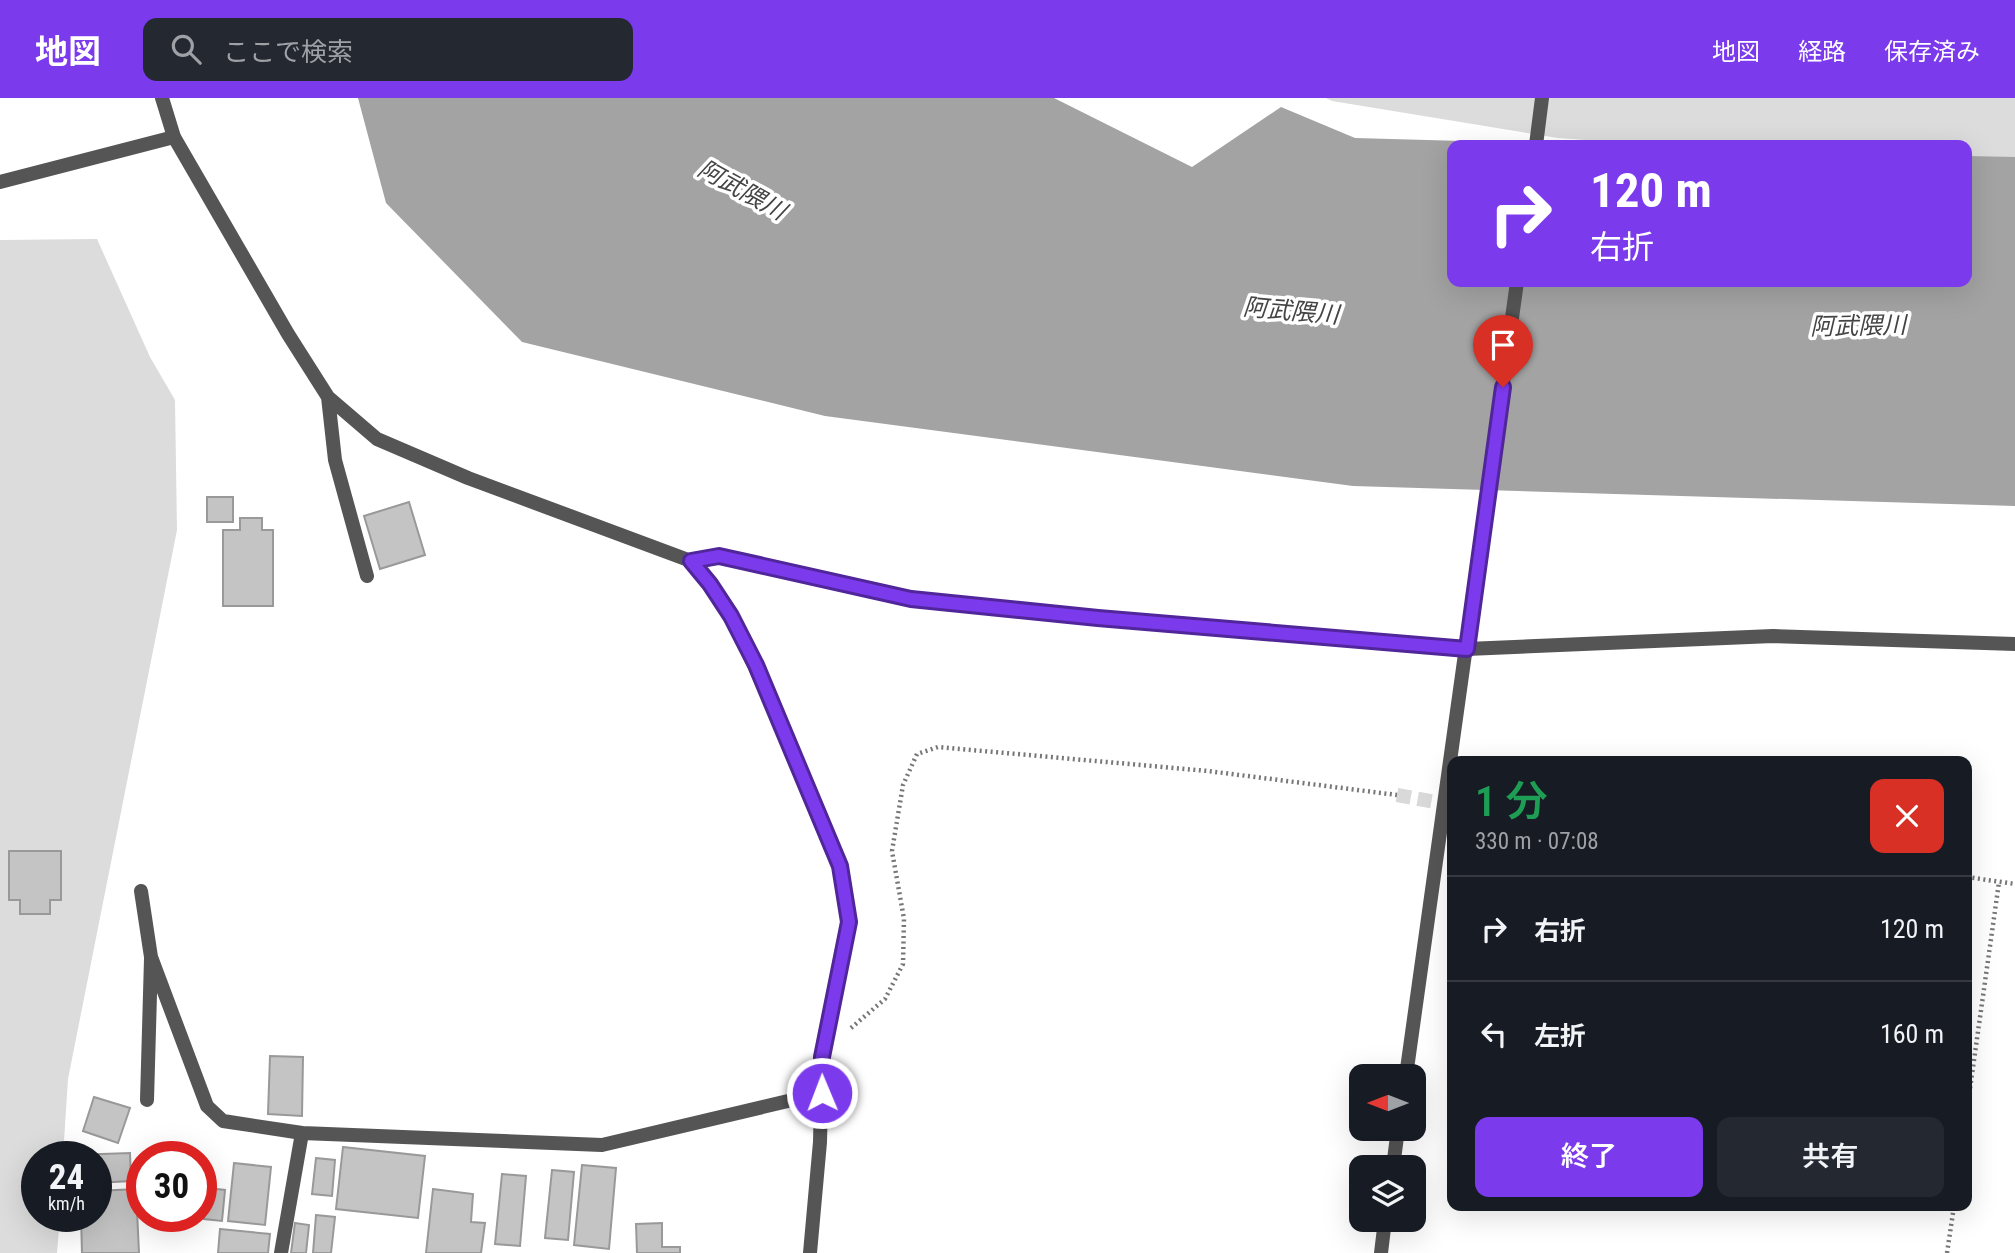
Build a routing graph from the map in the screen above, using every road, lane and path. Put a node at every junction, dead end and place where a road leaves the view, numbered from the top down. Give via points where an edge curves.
1 (162, 98) edge
2 (1542, 98) edge
3 (174, 137) junction
4 (1537, 140) edge
5 (0, 183) edge
6 (1516, 287) edge
7 (328, 397) junction
8 (691, 561) junction
9 (367, 576) dead end
10 (2015, 644) edge
11 (1467, 649) junction
12 (1452, 756) edge
13 (1447, 789) edge
14 (1397, 795) tunnel mouth
15 (1972, 878) edge
16 (1999, 882) junction
17 (2015, 884) edge
18 (141, 891) dead end
19 (151, 957) junction
20 (822, 1057) junction
21 (1408, 1064) edge
22 (1972, 1074) edge
23 (822, 1093) junction
24 (147, 1100) dead end
25 (302, 1133) junction
26 (1953, 1211) edge
27 (1384, 1232) edge
28 (281, 1253) edge
29 (810, 1253) edge
30 (1381, 1253) edge
31 (1947, 1253) edge

1 - 3 street
2 - 4 street
3 - 5 street
3 - 7 street
6 - 11 street
7 - 8 street via 377,439
7 - 9 street via 335,460
8 - 11 street via 719,556 911,599
8 - 20 street via 731,616 756,665 840,866 849,922
10 - 11 street via 1773,636
11 - 12 street
13 - 21 street
14 - 20 path via 1209,771 965,749 937,747 917,754 903,785 892,851 904,919 903,964 885,999
15 - 16 path
16 - 17 path
16 - 22 path
18 - 19 street
19 - 24 street
19 - 25 street via 207,1106 223,1121
20 - 23 street
23 - 25 street via 603,1145
23 - 29 street
25 - 28 street
26 - 31 path
27 - 30 street

